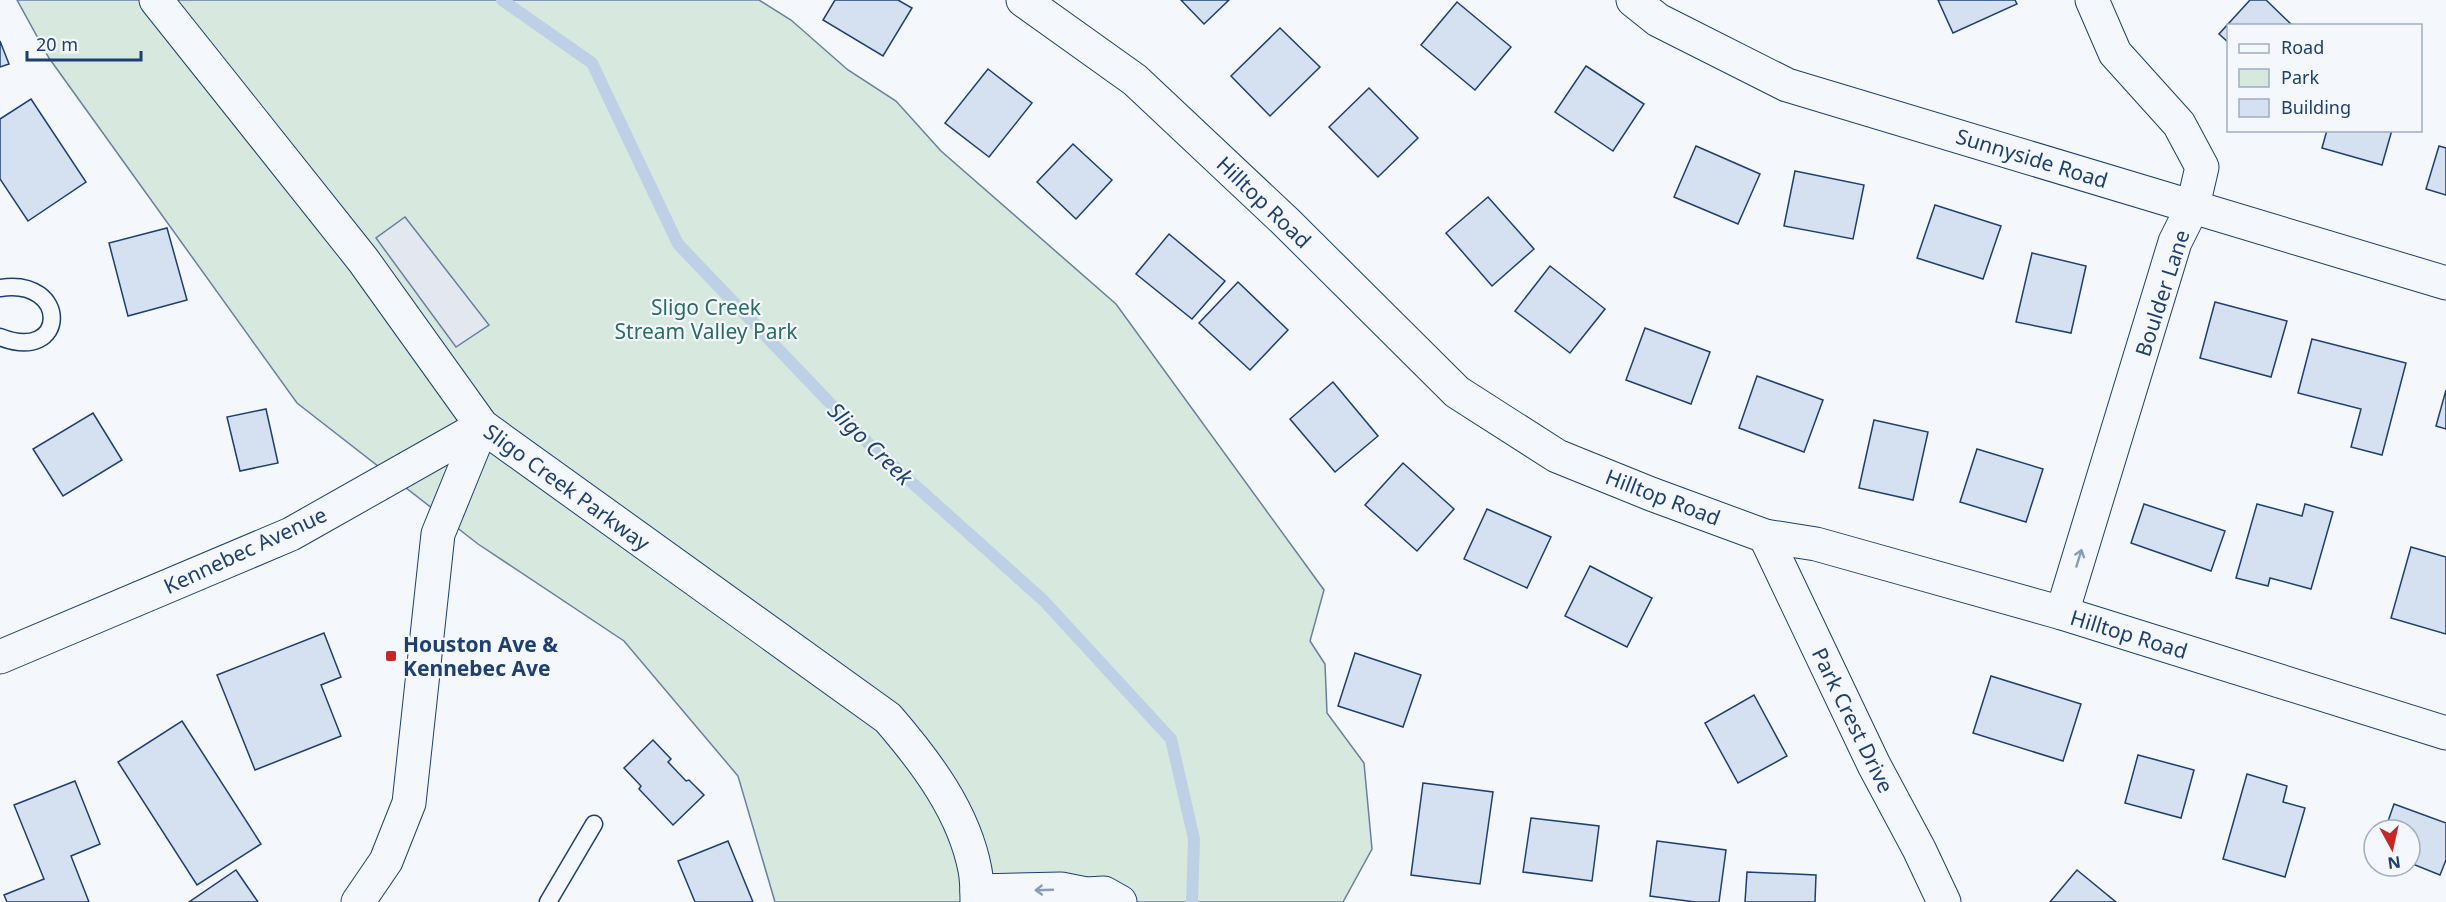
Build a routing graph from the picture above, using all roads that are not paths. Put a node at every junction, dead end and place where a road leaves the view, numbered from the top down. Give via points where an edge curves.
1 (156, 0) edge
2 (1023, 0) edge
3 (1633, 0) edge
4 (2092, 0) edge
5 (2193, 206) junction
6 (2446, 283) edge
7 (0, 288) edge
8 (0, 337) edge
9 (482, 426) junction
10 (1765, 536) junction
11 (2062, 614) junction
12 (0, 657) edge
13 (2446, 733) edge
14 (594, 824) dead end
15 (977, 896) edge
16 (358, 902) edge
17 (548, 902) edge
18 (1120, 902) edge
19 (1944, 902) edge

1 - 9 street, Sligo Creek Parkway via 363,260
2 - 10 street, Hilltop Road via 1135,80 1285,221 1457,392 1557,456
3 - 5 street, Sunnyside Road via 1658,20 1787,86
4 - 5 street, Boulder Lane via 2115,53 2179,124 2202,167
5 - 6 street, Sunnyside Road
11 -> 5 street, Boulder Lane via 2175,242
7 - 8 lane via 20,286 35,292 47,301 52,313 51,327 44,336 16,343
9 - 12 street, Kennebec Avenue via 291,534
9 - 15 street, Sligo Creek Parkway via 888,718 924,759 946,794 975,870
9 - 16 street via 438,534 408,803 386,861
10 - 11 street, Hilltop Road via 1816,544
10 - 19 street, Park Crest Drive via 1868,754
11 - 13 street, Hilltop Road
14 - 17 lane
18 -> 15 street via 1104,893 1061,889

